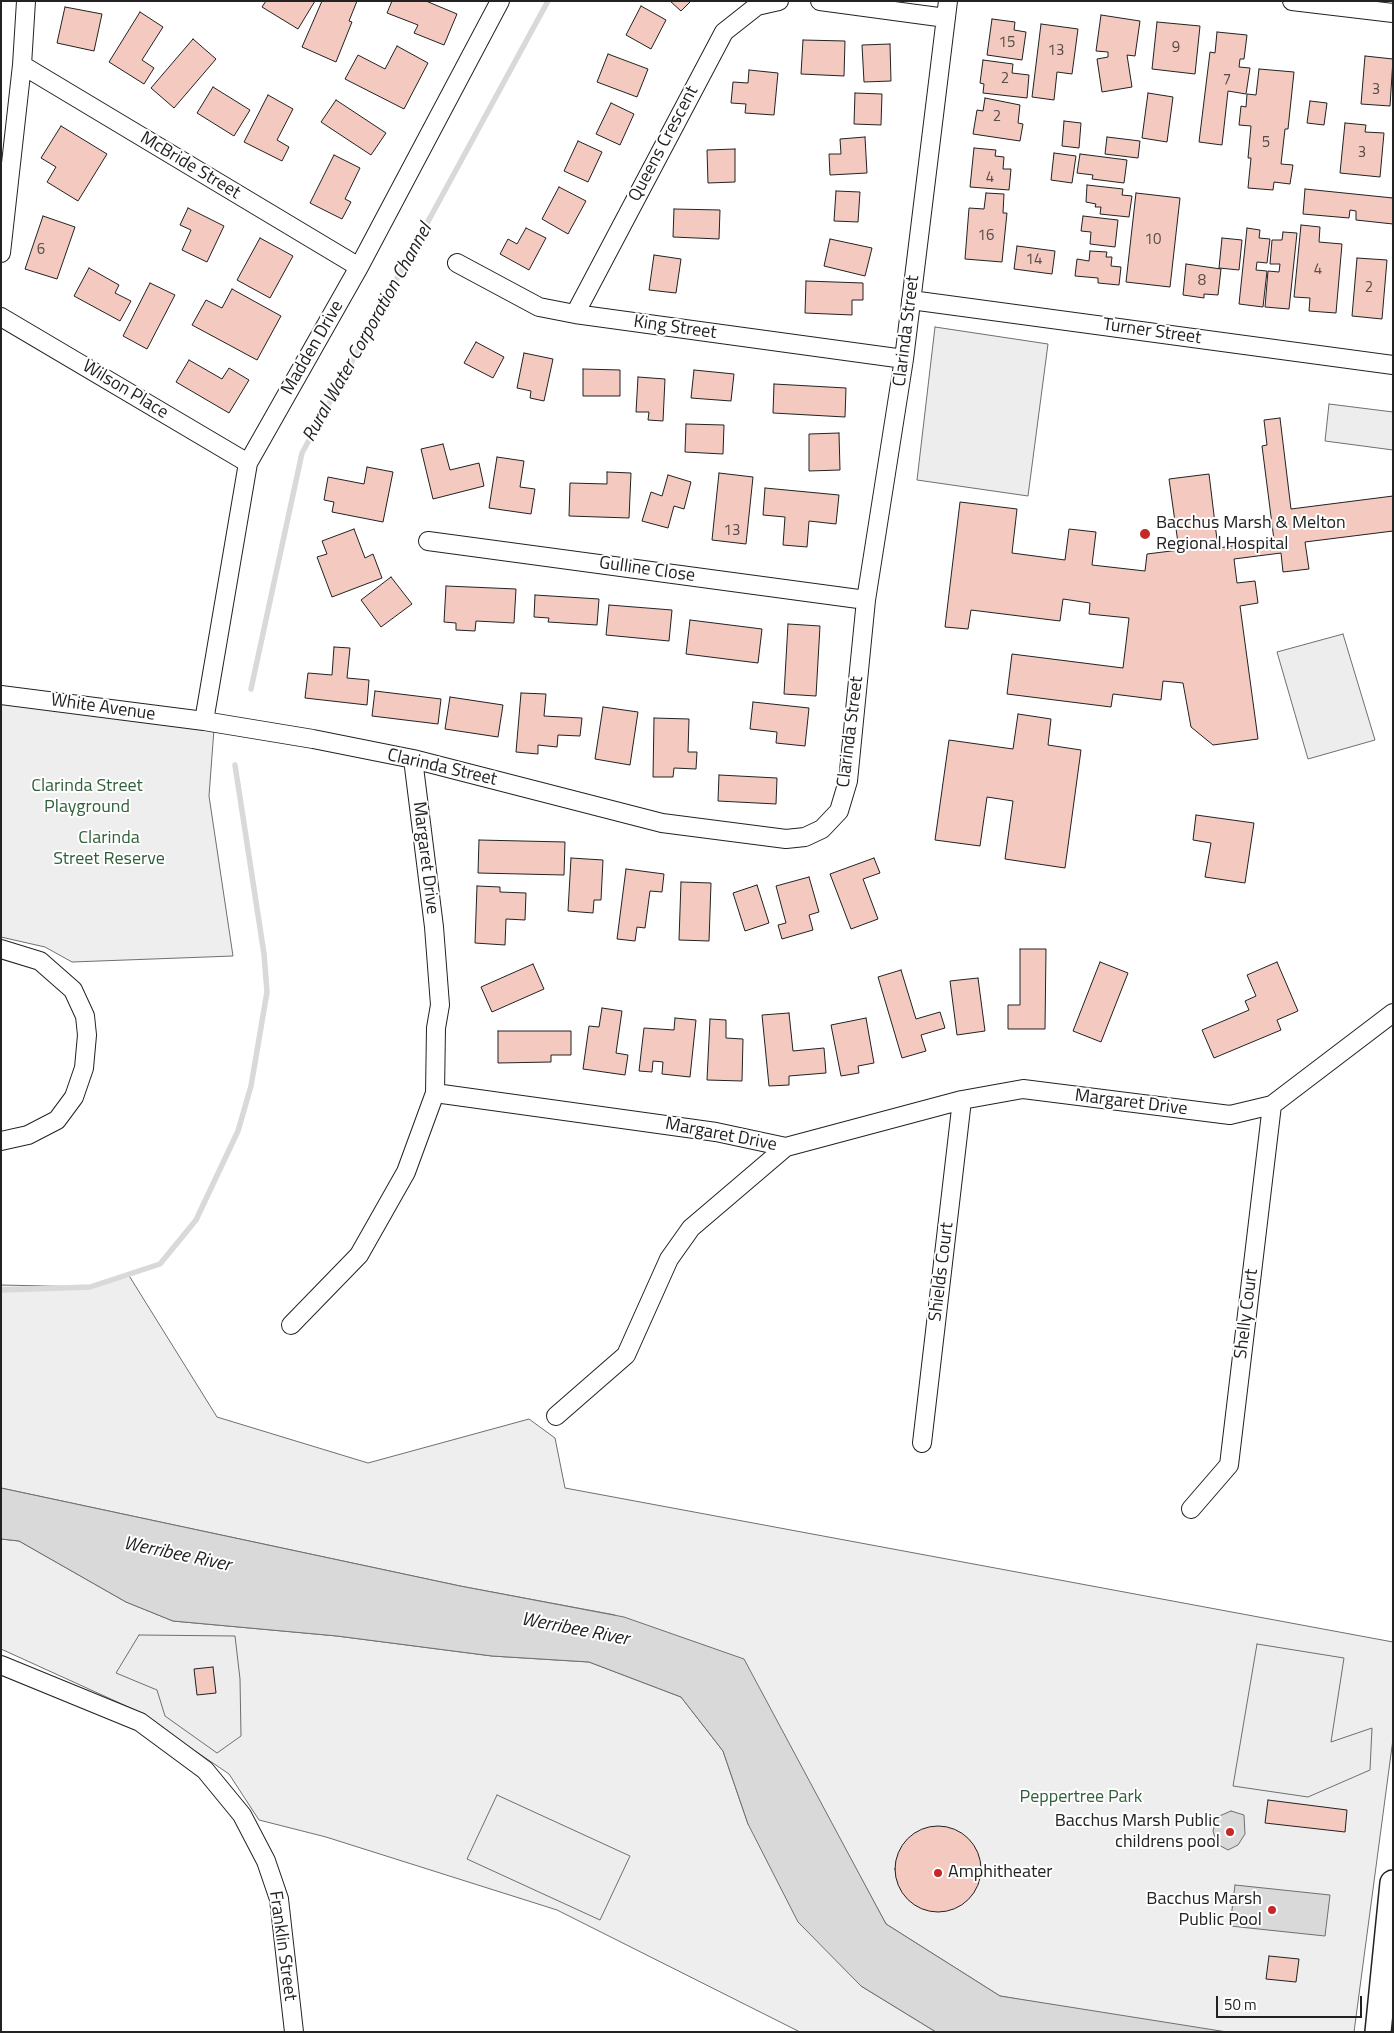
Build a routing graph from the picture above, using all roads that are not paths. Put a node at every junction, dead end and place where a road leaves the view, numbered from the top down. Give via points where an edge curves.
1 (26, 1) edge
2 (500, 1) edge
3 (778, 1) edge
4 (820, 1) edge
5 (1292, 1) edge
6 (947, 10) edge
7 (1393, 13) edge
8 (22, 65) junction
9 (1, 253) edge
10 (457, 263) dead end
11 (359, 267) junction
12 (911, 300) junction
13 (575, 314) junction
14 (1, 317) edge
15 (904, 359) junction
16 (1393, 365) edge
17 (248, 463) junction
18 (428, 541) dead end
19 (866, 600) junction
20 (1, 695) edge
21 (204, 722) junction
22 (413, 759) junction
23 (1, 948) edge
24 (1393, 1013) edge
25 (435, 1093) junction
26 (962, 1100) junction
27 (1272, 1105) junction
28 (1, 1141) edge
29 (786, 1147) junction
30 (291, 1325) dead end
31 (556, 1416) dead end
32 (922, 1443) dead end
33 (1191, 1509) dead end
34 (1, 1664) edge
35 (1393, 1883) edge
36 (294, 2032) edge
37 (1378, 2032) edge

1 - 8 street
2 - 11 street, Madden Drive
3 - 13 street, Queens Crescent via 757,6 724,32
4 - 6 street
5 - 7 street
6 - 12 street, Clarinda Street
8 - 9 street
8 - 11 street, McBride Street
10 - 13 street, King Street via 539,307
11 - 17 street, Madden Drive
12 - 15 street, Clarinda Street
12 - 16 street, Turner Street
13 - 15 street, King Street
14 - 17 street, Wilson Place
15 - 19 street, Clarinda Street
17 - 21 street, Madden Drive
18 - 19 street, Gulline Close
19 - 22 street, Clarinda Street via 848,781 839,811 822,829 805,837 786,839 662,822
20 - 21 street, White Avenue
21 - 22 street, Clarinda Street
22 - 25 street, Margaret Drive via 434,927 440,1005 436,1028
23 - 28 street via 40,961 72,990 85,1016 87,1035 82,1075 74,1096 57,1120 28,1135
24 - 27 street, Margaret Drive
25 - 29 street, Margaret Drive via 716,1132
25 - 30 street via 406,1172 359,1255
26 - 27 street, Margaret Drive via 1023,1089 1230,1115
26 - 29 street, Margaret Drive
26 - 32 street, Shields Court
27 - 33 street, Shelly Court via 1229,1465
29 - 31 street via 691,1228 669,1259 626,1355
34 - 36 street, Franklin Street via 140,1722 205,1770 242,1815 266,1861 279,1899
35 - 37 main road

